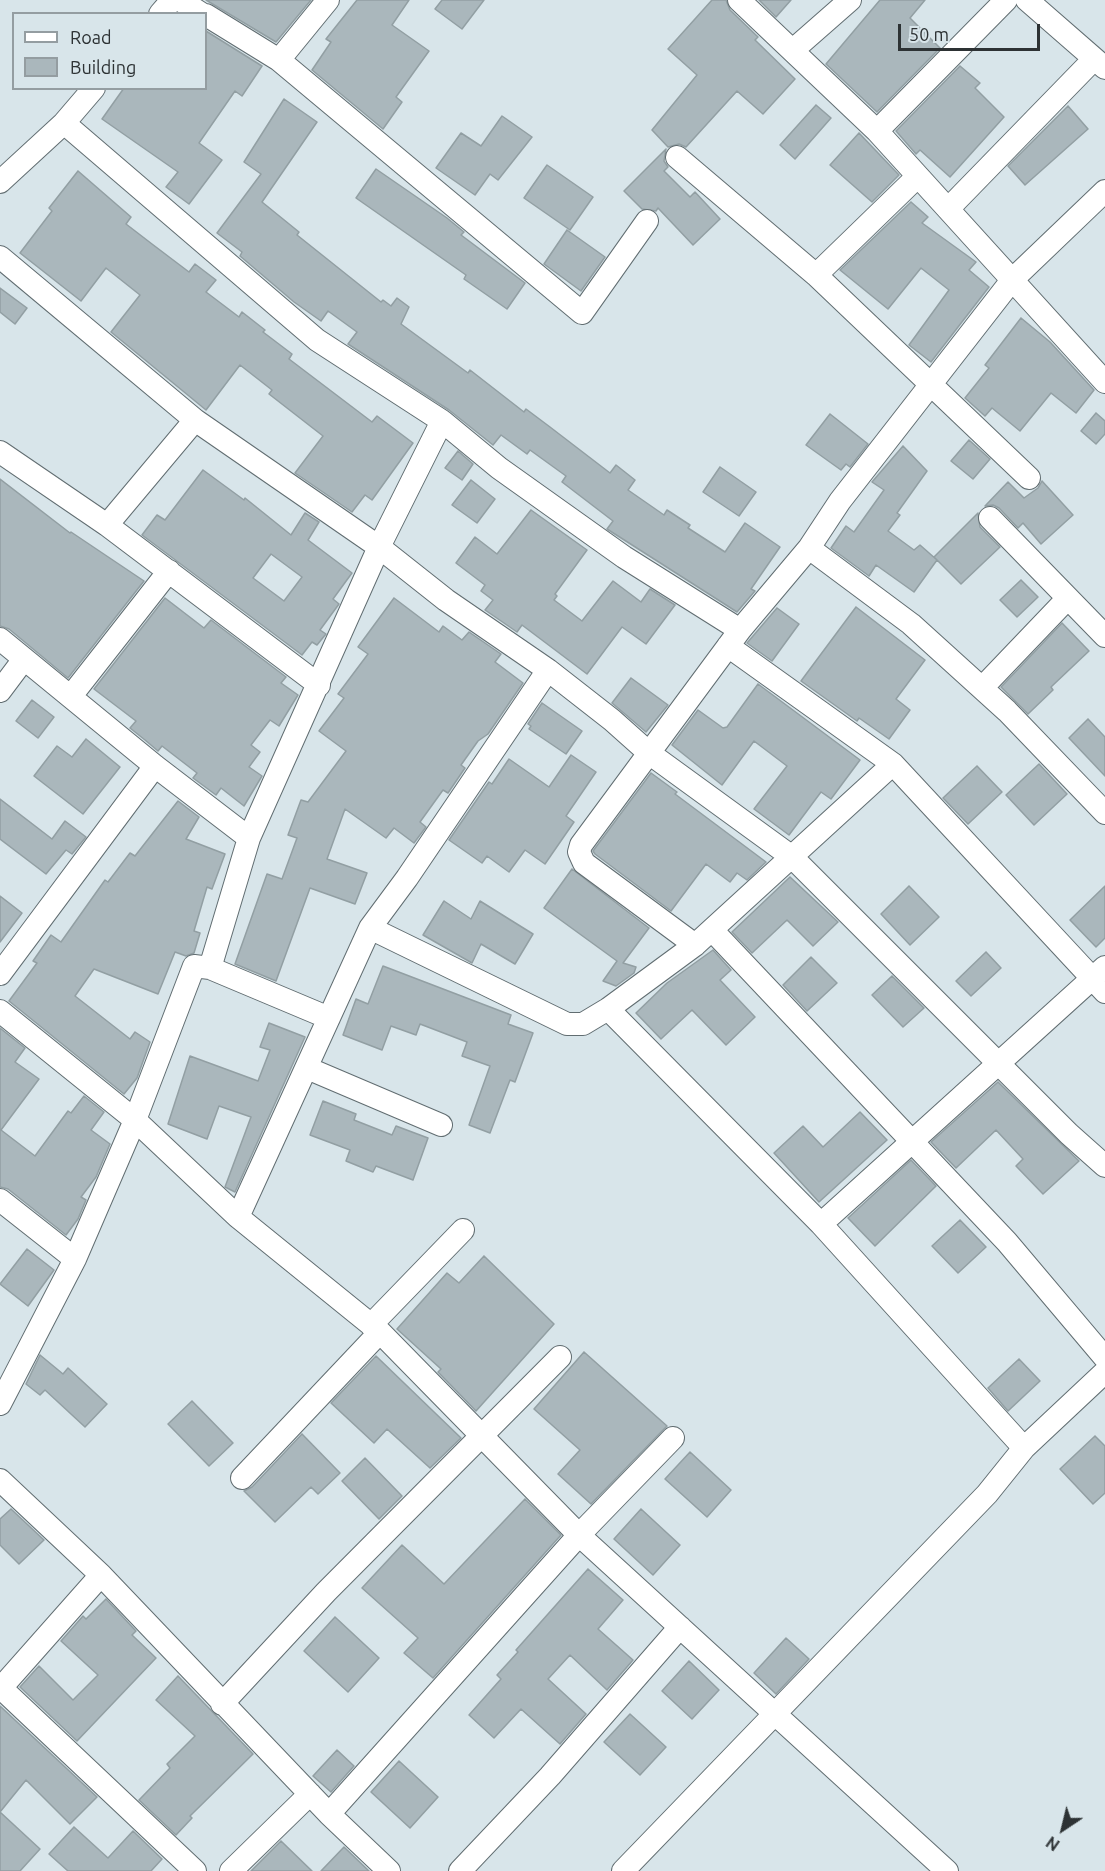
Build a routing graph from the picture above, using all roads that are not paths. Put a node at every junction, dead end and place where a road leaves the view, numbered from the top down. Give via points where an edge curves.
1 (172, 0) edge
2 (180, 0) edge
3 (328, 0) edge
4 (740, 0) edge
5 (850, 0) edge
6 (1006, 0) edge
7 (1027, 0) edge
8 (162, 12) edge
9 (201, 12) edge
10 (207, 16) edge
11 (793, 50) junction
12 (279, 60) junction
13 (1099, 64) edge
14 (92, 90) edge
15 (64, 123) junction
16 (877, 132) junction
17 (677, 157) dead end
18 (917, 177) junction
19 (0, 182) edge
20 (1105, 191) edge
21 (948, 209) junction
22 (647, 221) dead end
23 (0, 257) edge
24 (816, 275) junction
25 (1012, 280) junction
26 (1105, 382) edge
27 (930, 385) junction
28 (195, 420) junction
29 (441, 421) junction
30 (0, 452) edge
31 (1029, 478) dead end
32 (990, 518) dead end
33 (107, 525) junction
34 (378, 547) junction
35 (809, 548) junction
36 (169, 571) junction
37 (1068, 598) junction
38 (1105, 636) edge
39 (734, 638) junction
40 (0, 639) edge
41 (24, 659) junction
42 (548, 670) junction
43 (319, 685) junction
44 (982, 688) junction
45 (0, 691) edge
46 (71, 696) junction
47 (649, 753) junction
48 (893, 764) junction
49 (155, 766) junction
50 (1105, 813) edge
51 (249, 838) junction
52 (792, 856) junction
53 (370, 928) junction
54 (712, 930) junction
55 (695, 945) junction
56 (210, 968) junction
57 (0, 974) edge
58 (1101, 979) edge
59 (608, 1009) junction
60 (0, 1011) edge
61 (329, 1018) junction
62 (999, 1064) junction
63 (307, 1068) junction
64 (135, 1120) junction
65 (441, 1125) dead end
66 (911, 1141) junction
67 (1105, 1166) edge
68 (0, 1200) edge
69 (238, 1217) junction
70 (820, 1224) junction
71 (463, 1230) dead end
72 (75, 1259) junction
73 (375, 1328) junction
74 (560, 1357) dead end
75 (1105, 1358) edge
76 (1105, 1372) edge
77 (0, 1404) edge
78 (482, 1435) junction
79 (673, 1438) dead end
80 (1023, 1448) junction
81 (242, 1478) dead end
82 (3, 1492) edge
83 (579, 1535) junction
84 (101, 1575) junction
85 (680, 1627) junction
86 (0, 1688) edge
87 (222, 1704) junction
88 (777, 1712) junction
89 (309, 1794) junction
90 (329, 1814) junction
91 (195, 1871) edge
92 (231, 1871) edge
93 (388, 1871) edge
94 (460, 1871) edge
95 (623, 1871) edge
96 (947, 1871) edge

1 - 8 street
2 - 9 street
3 - 12 street
4 - 11 street
5 - 11 street
6 - 16 street
7 - 13 street
10 - 12 street
11 - 16 street
12 - 22 street via 582,314
13 - 21 street
14 - 15 street
15 - 19 street
15 - 29 street via 317,340
16 - 18 street
17 - 24 street
18 - 21 street
18 - 24 street
20 - 25 street
21 - 25 street
23 - 28 street
24 - 27 street
25 - 26 street
25 - 27 street
27 - 31 street
27 - 35 street via 840,501
28 - 33 street
28 - 34 street
29 - 34 street
29 - 39 street
30 - 33 street
32 - 37 street
33 - 36 street
34 - 42 street via 446,600
34 - 43 street
35 - 39 street
35 - 44 street via 910,624
36 - 43 street
36 - 46 street
37 - 38 street
37 - 44 street
39 - 47 street
39 - 48 street
40 - 41 street
41 - 45 street
41 - 46 street
42 - 47 street
42 - 53 street
43 - 51 street
44 - 50 street
46 - 49 street
47 - 52 street
47 - 55 street via 581,845 580,858
48 - 52 street
48 - 58 street
49 - 51 street
49 - 57 street
51 - 56 street
52 - 54 street
52 - 62 street
53 - 59 street via 567,1024 583,1024
53 - 61 street
54 - 55 street
54 - 66 street
55 - 59 street
56 - 61 street
56 - 64 street via 198,965 189,972
58 - 62 street
59 - 70 street
60 - 64 street
61 - 63 street
62 - 66 street
62 - 67 street
63 - 65 street
63 - 69 street
64 - 69 street
64 - 72 street
66 - 70 street
66 - 75 street via 1007,1242
68 - 72 street
69 - 73 street
70 - 80 street
71 - 73 street
72 - 77 street
73 - 78 street
73 - 81 street
74 - 78 street
76 - 80 street
78 - 83 street
78 - 87 street via 326,1592
79 - 83 street
80 - 88 street via 987,1494
82 - 84 street
83 - 85 street
83 - 90 street
84 - 86 street
84 - 87 street
85 - 88 street
85 - 94 street via 550,1776
86 - 91 street
87 - 89 street
88 - 95 street
88 - 96 street
89 - 90 street
89 - 92 street
90 - 93 street

